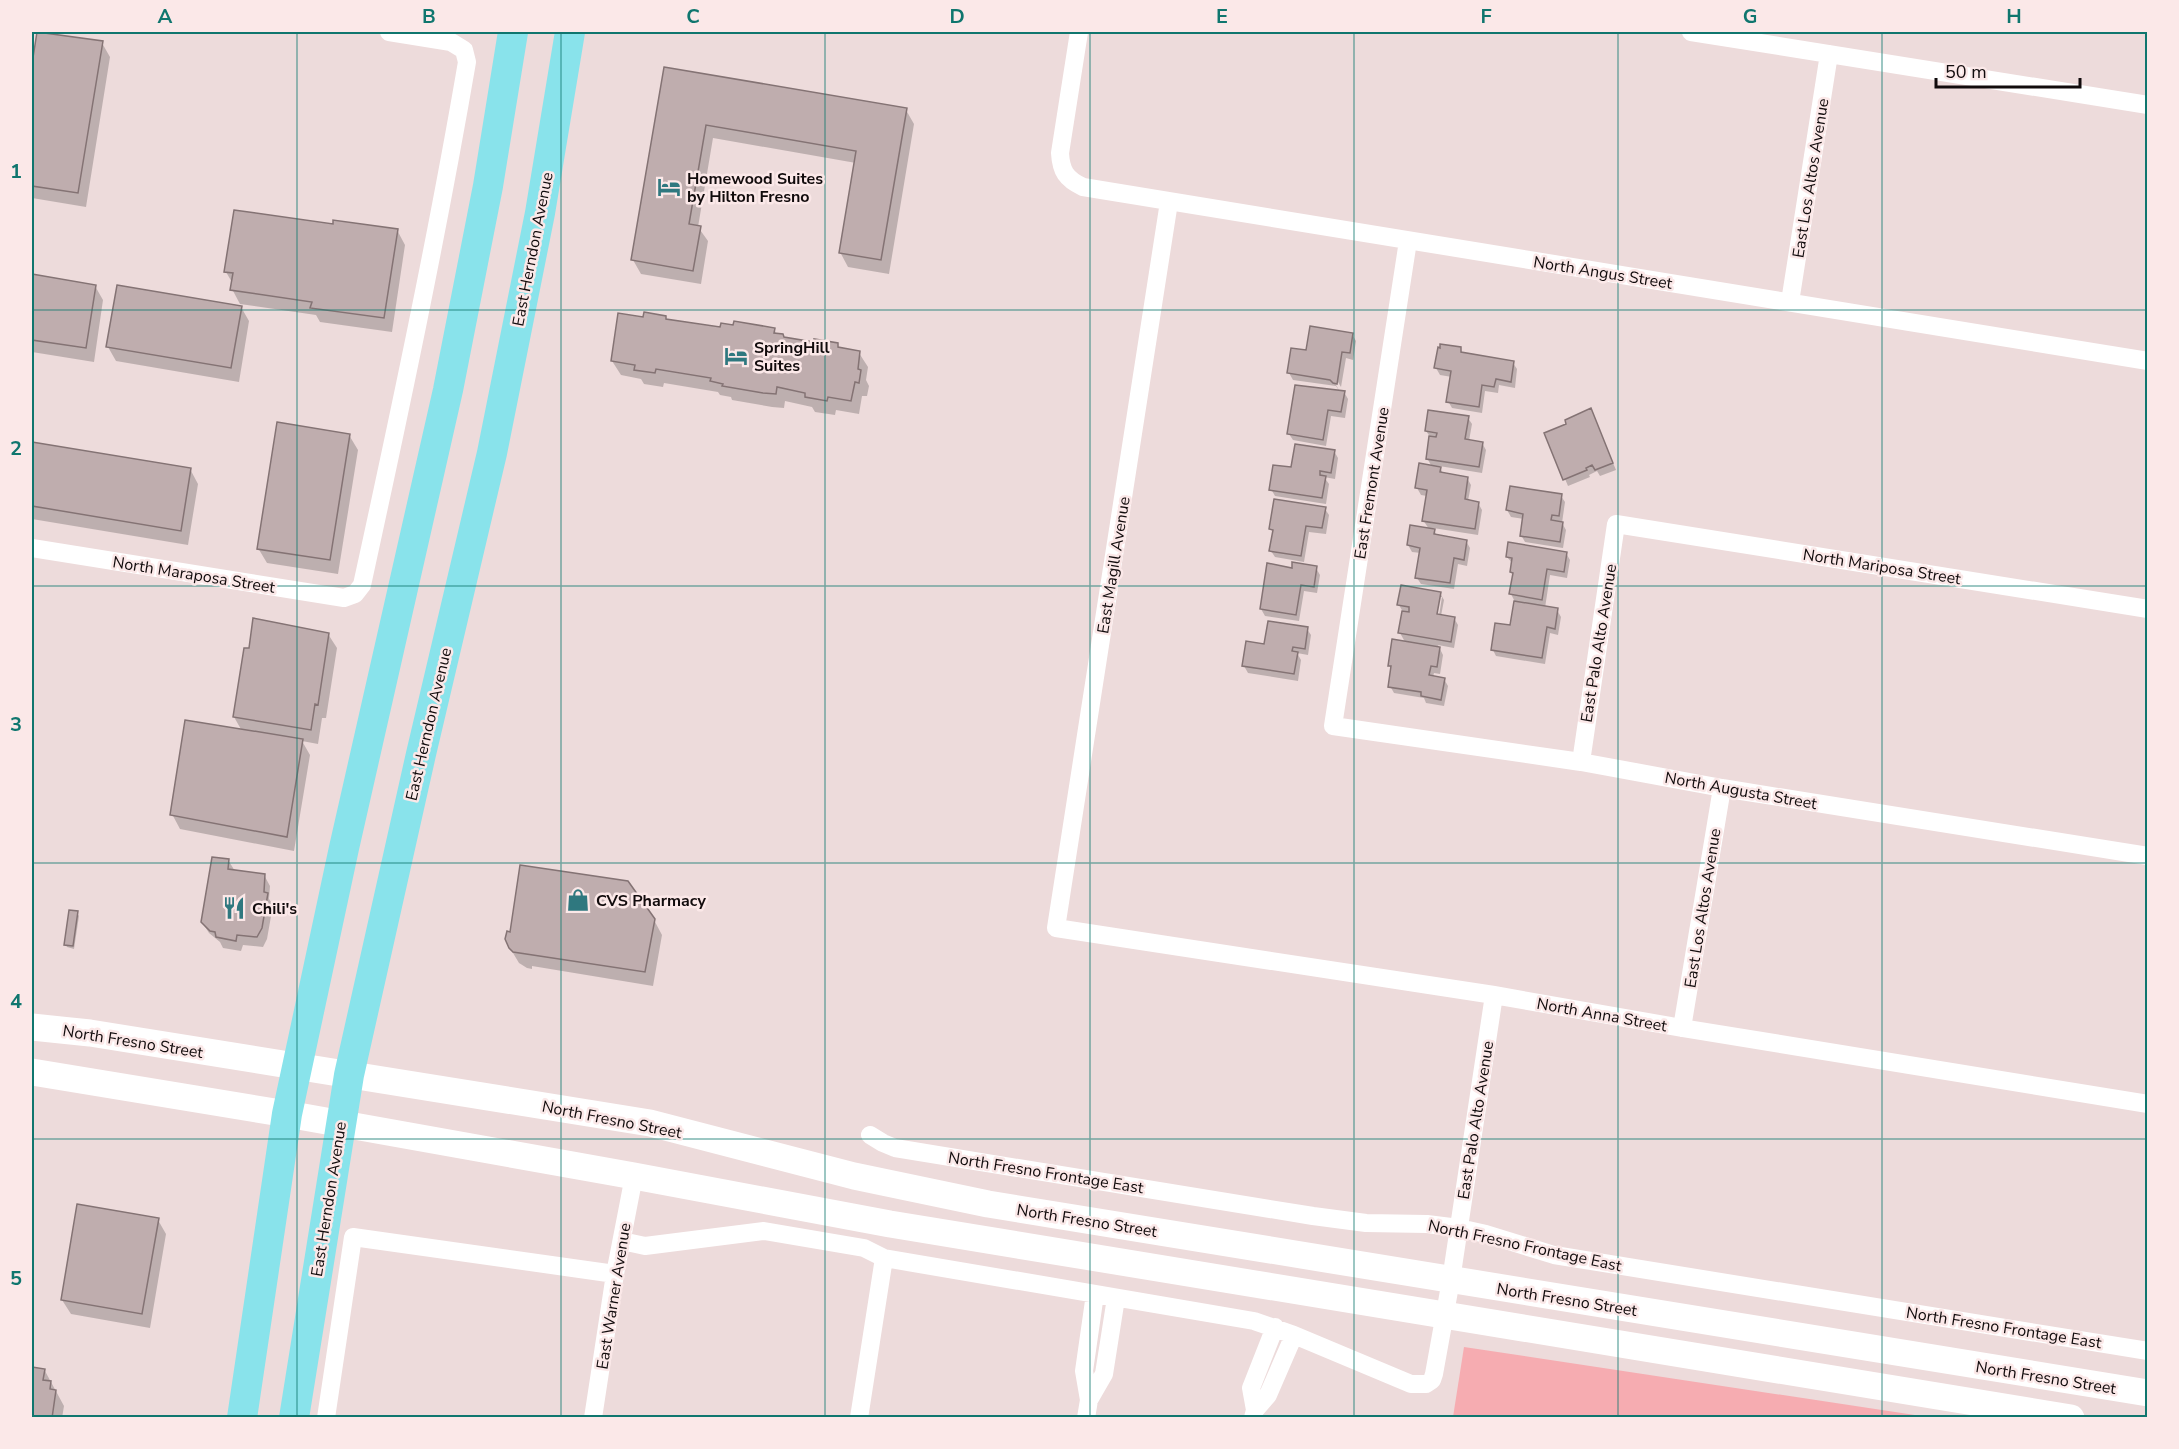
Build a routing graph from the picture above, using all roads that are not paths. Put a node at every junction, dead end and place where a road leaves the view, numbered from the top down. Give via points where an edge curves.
1 (389, 32) edge
2 (513, 32) edge
3 (570, 32) edge
4 (1079, 32) edge
5 (1691, 32) edge
6 (1829, 54) junction
7 (2148, 105) edge
8 (1169, 202) junction
9 (1408, 241) junction
10 (1790, 302) junction
11 (2148, 361) edge
12 (1616, 524) joint
13 (32, 548) edge
14 (2148, 609) edge
15 (1333, 726) joint
16 (1581, 762) junction
17 (1722, 788) junction
18 (2148, 856) edge
19 (1056, 928) joint
20 (1494, 995) junction
21 (32, 1027) edge
22 (1682, 1028) junction
23 (297, 1067) junction
24 (32, 1072) edge
25 (349, 1075) junction
26 (2148, 1104) edge
27 (287, 1114) junction
28 (340, 1123) junction
29 (870, 1135) dead end
30 (634, 1176) junction
31 (1459, 1228) junction
32 (622, 1241) junction
33 (884, 1258) junction
34 (615, 1274) junction
35 (1451, 1280) junction
36 (1095, 1294) junction
37 (1116, 1298) junction
38 (1445, 1316) junction
39 (1275, 1327) junction
40 (1294, 1335) junction
41 (2148, 1351) edge
42 (2148, 1393) edge
43 (1088, 1409) edge
44 (1254, 1414) edge
45 (242, 1418) edge
46 (294, 1418) edge
47 (326, 1418) edge
48 (593, 1418) edge
49 (859, 1418) edge
50 (2071, 1418) edge

1 - 13 street, North Maraposa Street via 451,42 464,50 467,62 413,354 362,585 355,594 344,598
2 - 23 main road via 448,390
3 - 25 main road, East Herndon Avenue via 540,213 496,431
4 - 8 street, North Angus Street via 1060,153 1064,173 1083,187
5 - 6 street
6 - 7 street
6 - 10 street, East Los Altos Avenue
8 - 9 street, North Angus Street
8 - 19 street, East Magill Avenue
9 - 10 street, North Angus Street
9 - 15 street, East Fremont Avenue
10 - 11 street, North Angus Street
12 - 14 street, North Mariposa Street
12 - 16 street, East Palo Alto Avenue
15 - 16 street, North Augusta Street
16 - 17 street, North Augusta Street
17 - 18 street, North Augusta Street
17 - 22 street, East Los Altos Avenue
19 - 20 street, North Anna Street
20 - 22 street, North Anna Street
20 - 31 street, East Palo Alto Avenue
21 - 23 main road, North Fresno Street
22 - 26 street, North Anna Street
23 - 25 main road, North Fresno Street
23 - 27 main road
24 - 27 main road
25 - 28 main road, East Herndon Avenue
25 - 35 main road, North Fresno Street via 650,1123 918,1191
27 - 28 main road
27 - 45 main road
28 - 30 main road
28 - 46 main road, East Herndon Avenue
29 - 31 street, North Fresno Frontage East via 895,1148 1313,1216
30 - 32 street, East Warner Avenue
30 - 38 main road via 890,1224
31 - 35 street, East Palo Alto Avenue
31 - 41 street, North Fresno Frontage East via 1554,1255
32 - 33 street via 645,1246 764,1231 864,1248
32 - 34 street, East Warner Avenue
33 - 36 street
33 - 49 street
34 - 47 street via 353,1237
34 - 48 street, East Warner Avenue
35 - 38 street, East Palo Alto Avenue
35 - 42 main road, North Fresno Street
36 - 37 street
36 - 43 street via 1084,1371
37 - 39 street
37 - 43 street via 1104,1374
38 - 40 street, East Palo Alto Avenue via 1434,1374 1419,1386
38 - 50 main road
39 - 40 street
39 - 44 street via 1251,1388
40 - 44 street via 1268,1395

